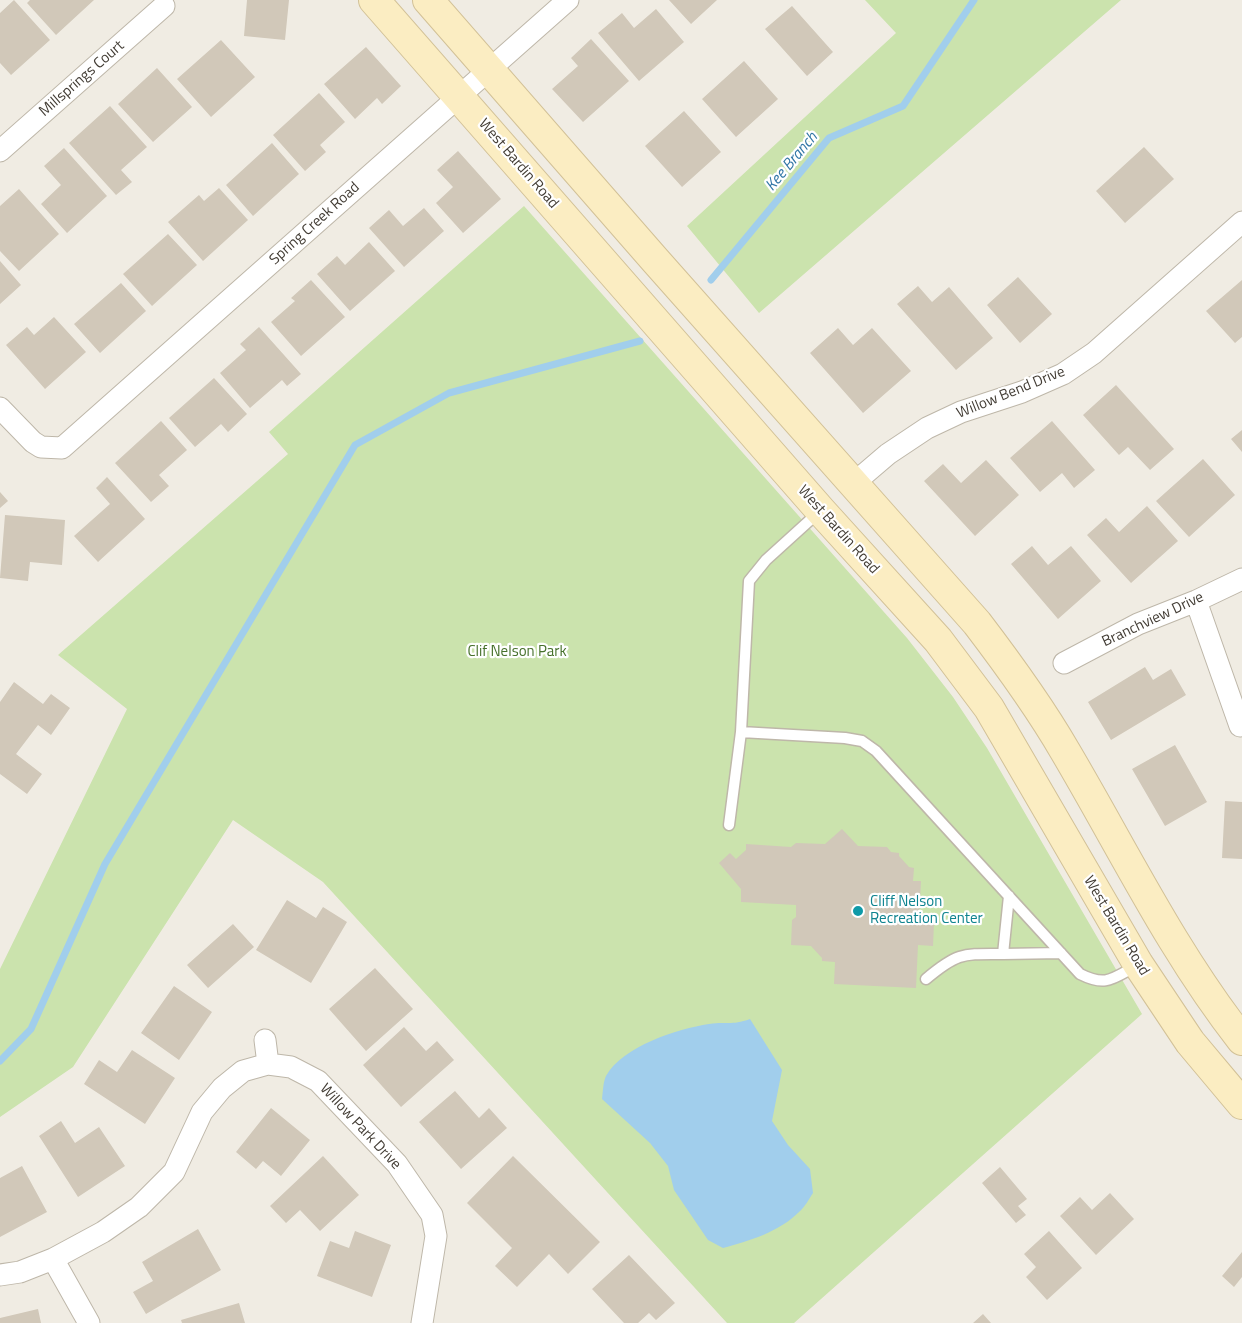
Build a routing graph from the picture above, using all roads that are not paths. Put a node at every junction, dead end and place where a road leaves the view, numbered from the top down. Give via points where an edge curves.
1 (374, 0) edge
2 (428, 0) edge
3 (568, 0) edge
4 (164, 6) dead end
5 (489, 69) junction
6 (459, 96) junction
7 (0, 151) edge
8 (1242, 222) edge
9 (0, 408) edge
10 (821, 446) junction
11 (854, 483) junction
12 (820, 511) junction
13 (890, 526) junction
14 (1242, 579) edge
15 (1196, 601) junction
16 (1064, 663) dead end
17 (1239, 726) dead end
18 (741, 732) junction
19 (729, 825) dead end
20 (1009, 896) junction
21 (1174, 944) junction
22 (1061, 953) junction
23 (1003, 954) junction
24 (1138, 964) junction
25 (926, 979) dead end
26 (265, 1040) dead end
27 (1242, 1040) edge
28 (268, 1064) junction
29 (1242, 1104) edge
30 (53, 1259) junction
31 (0, 1275) edge
32 (89, 1323) edge
33 (422, 1323) edge

1 - 6 street, West Bardin Road
2 - 5 street
3 - 5 street, Spring Creek Road
4 - 7 street, Millsprings Court
5 - 6 street, Spring Creek Road
5 - 10 street
6 - 9 street, Spring Creek Road via 62,448 41,447 33,442
6 - 12 street, West Bardin Road
8 - 11 street, Willow Bend Drive via 1094,353 1063,374 927,428
10 - 11 street
10 - 12 street via 826,487
11 - 13 street
12 - 13 street via 835,507 856,509
12 - 18 lane via 766,560 749,581
12 - 24 street, West Bardin Road via 938,640 989,708
13 - 21 street via 977,623 1023,683
14 - 15 street, Branchview Drive
15 - 16 street, Branchview Drive via 1138,624
15 - 17 street
18 - 19 lane
18 - 20 lane via 862,741 876,751
20 - 22 lane
20 - 23 lane
21 - 24 street
21 - 27 street
22 - 23 lane
22 - 24 lane via 1080,974 1095,981 1111,980
23 - 25 lane via 954,958
24 - 29 street, West Bardin Road via 1190,1041
26 - 28 street
28 - 30 street via 243,1071 222,1088 202,1112 174,1172 139,1207
28 - 33 street, Willow Park Drive via 291,1067 318,1081 397,1164 432,1215 436,1236
30 - 31 street
30 - 32 street

